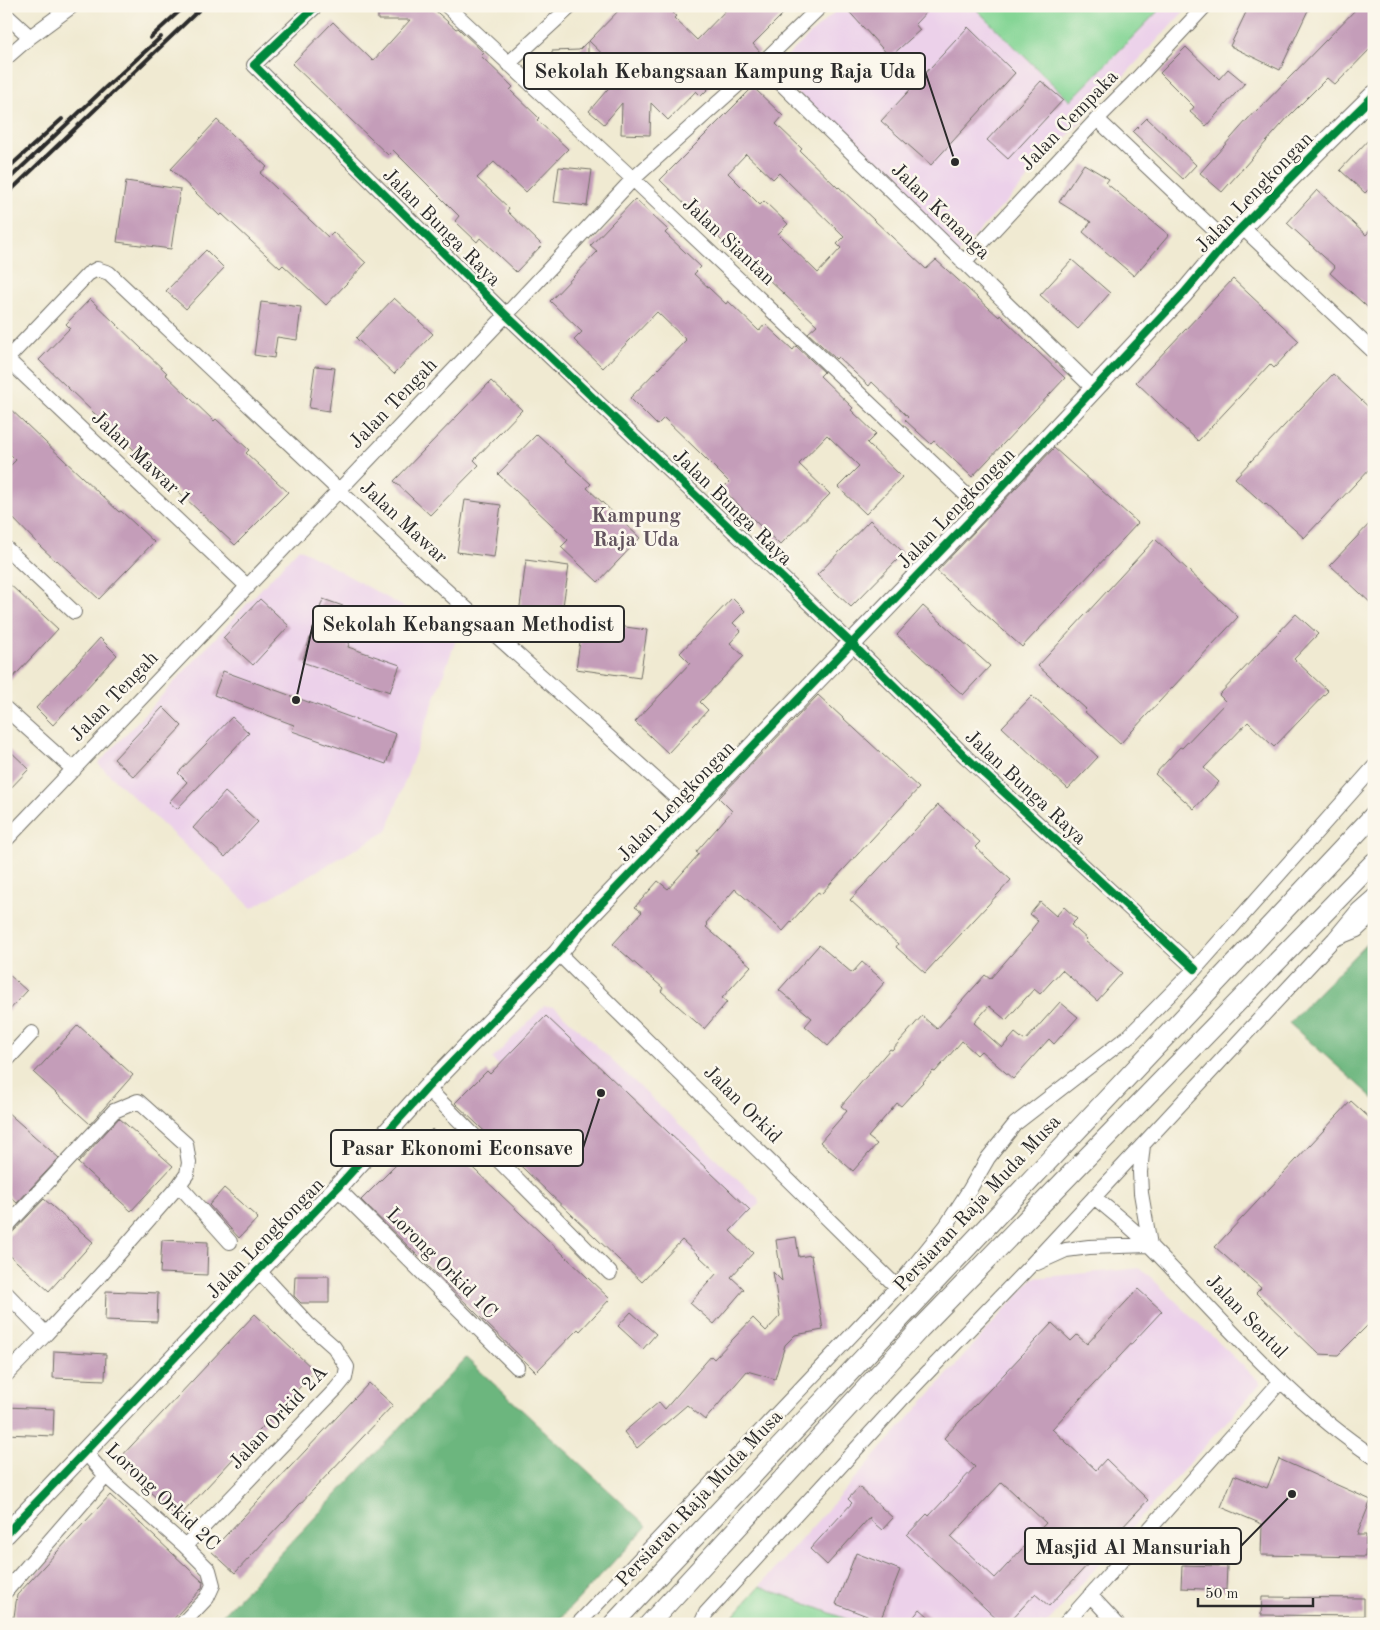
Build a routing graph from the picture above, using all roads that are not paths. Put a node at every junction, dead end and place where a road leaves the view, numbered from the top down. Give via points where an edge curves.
1 (72, 6) edge
2 (316, 6) edge
3 (446, 6) edge
4 (571, 6) edge
5 (821, 6) edge
6 (1205, 6) edge
7 (6, 15) edge
8 (30, 37) junction
9 (6, 58) edge
10 (508, 64) junction
11 (760, 64) junction
12 (1374, 95) edge
13 (1097, 119) junction
14 (632, 179) junction
15 (1242, 227) junction
16 (1227, 242) junction
17 (963, 263) junction
18 (506, 315) junction
19 (1374, 352) edge
20 (7, 360) edge
21 (1093, 388) junction
22 (339, 490) junction
23 (981, 509) junction
24 (6, 548) edge
25 (248, 587) junction
26 (74, 612) dead end
27 (852, 644) junction
28 (6, 709) edge
29 (1374, 767) edge
30 (74, 770) junction
31 (691, 811) junction
32 (1374, 815) edge
33 (6, 840) edge
34 (1374, 862) edge
35 (1374, 896) edge
36 (1374, 914) edge
37 (1374, 922) edge
38 (1357, 930) junction
39 (1334, 939) junction
40 (558, 953) junction
41 (1195, 969) junction
42 (32, 1033) dead end
43 (6, 1061) edge
44 (428, 1088) junction
45 (1143, 1145) junction
46 (179, 1185) junction
47 (337, 1188) junction
48 (1094, 1197) junction
49 (6, 1227) edge
50 (230, 1242) dead end
51 (1150, 1245) junction
52 (1031, 1265) junction
53 (258, 1270) junction
54 (610, 1274) dead end
55 (897, 1287) junction
56 (6, 1293) edge
57 (46, 1334) junction
58 (516, 1367) dead end
59 (6, 1375) edge
60 (1280, 1382) junction
61 (84, 1451) junction
62 (1374, 1457) edge
63 (106, 1476) junction
64 (6, 1534) edge
65 (185, 1546) junction
66 (6, 1591) edge
67 (1090, 1595) junction
68 (6, 1621) edge
69 (9, 1624) edge
70 (182, 1624) edge
71 (578, 1624) edge
72 (614, 1624) edge
73 (649, 1624) edge
74 (700, 1624) edge
75 (1065, 1624) edge
76 (1117, 1624) edge

1 - 8 street
2 - 18 street, Jalan Bunga Raya via 254,64
3 - 10 street, Jalan Siantan
4 - 10 street
5 - 11 street, Jalan Tengah
6 - 13 street, Jalan Cempaka
7 - 8 street
8 - 9 street
10 - 14 street, Jalan Siantan
11 - 14 street, Jalan Tengah
11 - 17 street, Jalan Kenanga
12 - 15 main road, Jalan Lengkongan
13 - 16 street
13 - 17 street, Jalan Cempaka
14 - 18 street, Jalan Tengah
14 - 23 street, Jalan Siantan
15 - 16 main road, Jalan Lengkongan
15 - 19 street
16 - 21 main road, Jalan Lengkongan via 1184,294
17 - 21 street, Jalan Kenanga
18 - 22 street, Jalan Tengah
18 - 27 street, Jalan Bunga Raya
20 - 22 street, Jalan Mawar via 88,274 97,269 109,273
20 - 25 street, Jalan Mawar 1
21 - 23 main road, Jalan Lengkongan
22 - 25 street, Jalan Tengah
22 - 31 street, Jalan Mawar via 418,566
23 - 27 main road, Jalan Lengkongan
24 - 26 street
25 - 30 street, Jalan Tengah
27 - 31 main road, Jalan Lengkongan
27 - 41 street, Jalan Bunga Raya via 966,757
28 - 30 street
29 - 41 street
30 - 33 street, Jalan Tengah
31 - 40 main road, Jalan Lengkongan
32 - 72 main road, Persiaran Raja Muda Musa
34 - 73 main road via 919,1330
35 - 39 street
36 - 38 street
37 - 38 street
38 - 39 street
39 - 45 street
40 - 44 main road, Jalan Lengkongan
40 - 55 street, Jalan Orkid
41 - 55 street via 1130,1035 1015,1124 988,1158 946,1226
42 - 43 street
44 - 47 main road, Jalan Lengkongan
44 - 54 street
45 - 48 street
45 - 51 street via 1141,1193
46 - 49 street via 187,1174 189,1163 186,1144 138,1101 114,1111
46 - 50 street
46 - 57 street
47 - 53 main road, Jalan Lengkongan
47 - 58 street, Lorong Orkid 1C
48 - 51 street, Jalan Sentul
48 - 52 street
51 - 52 street via 1066,1250
51 - 60 street, Jalan Sentul
52 - 74 street via 901,1400 706,1613
53 - 61 main road, Jalan Lengkongan
53 - 65 street, Jalan Orkid 2A via 334,1347 347,1367 345,1378
55 - 71 street
56 - 57 street
57 - 59 street
60 - 62 street, Jalan Sentul via 1345,1438
60 - 67 street
61 - 63 street, Lorong Orkid 2C
61 - 64 main road, Jalan Lengkongan
63 - 65 street, Lorong Orkid 2C
63 - 66 street
65 - 70 street, Lorong Orkid 2C via 209,1570 213,1585 207,1598
67 - 75 street
67 - 76 street
68 - 69 street

